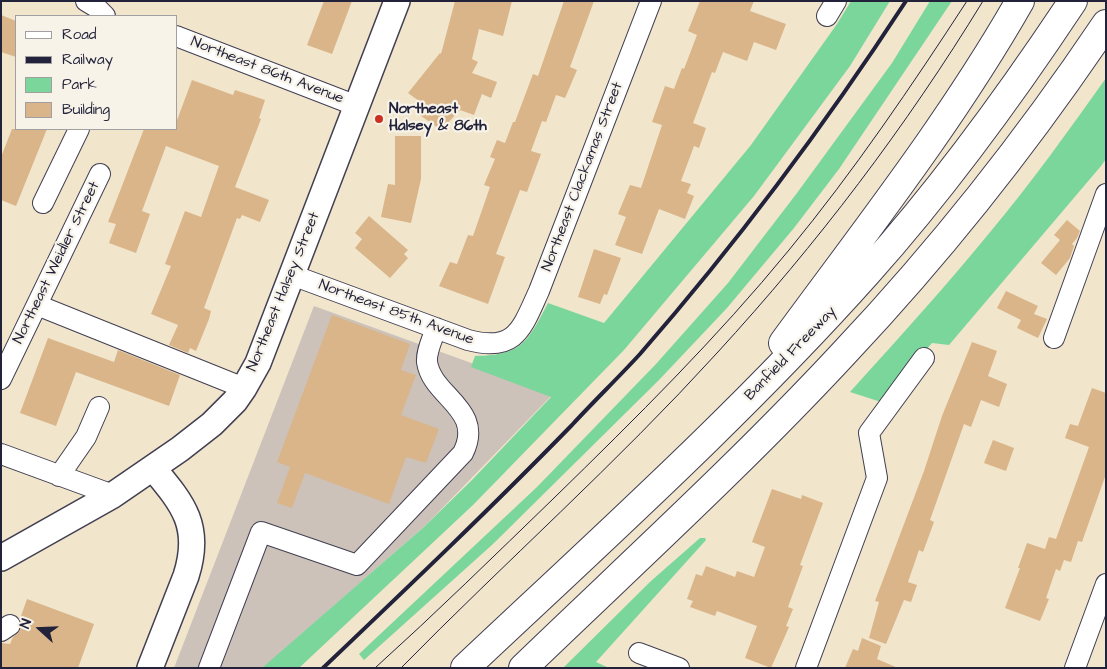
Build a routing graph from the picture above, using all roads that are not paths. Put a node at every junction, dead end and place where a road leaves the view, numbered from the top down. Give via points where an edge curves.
1 (86, 1) edge
2 (397, 1) edge
3 (651, 1) edge
4 (1020, 1) edge
5 (1073, 1) edge
6 (104, 15) edge
7 (1106, 24) edge
8 (178, 37) edge
9 (357, 106) junction
10 (79, 130) edge
11 (100, 174) dead end
12 (1106, 194) edge
13 (43, 203) dead end
14 (292, 275) junction
15 (38, 306) junction
16 (436, 328) junction
17 (1054, 338) dead end
18 (502, 342) joint
19 (924, 358) dead end
20 (1, 379) edge
21 (244, 388) junction
22 (99, 407) dead end
23 (726, 421) junction
24 (1, 454) edge
25 (153, 468) junction
26 (60, 476) junction
27 (113, 495) junction
28 (1, 558) edge
29 (1106, 584) edge
30 (639, 653) dead end
31 (150, 668) edge
32 (209, 668) edge
33 (465, 668) edge
34 (523, 668) edge
35 (679, 668) edge
36 (806, 668) edge
37 (1075, 668) edge

1 - 6 street
2 - 9 main road, Northeast Halsey Street
3 - 18 street, Northeast Clackamas Street via 539,290 519,332
4 - 23 highway via 914,164
5 - 23 highway, Banfield Freeway via 962,160 916,216 819,326
7 - 34 highway via 990,184 846,352
8 - 9 street, Northeast 86th Avenue
9 - 14 main road, Northeast Halsey Street
10 - 13 street
11 - 15 street, Northeast Weidler Street
12 - 17 street
14 - 16 street, Northeast 85th Avenue
14 - 21 main road, Northeast Halsey Street via 258,363
15 - 20 street, Northeast Weidler Street
15 - 21 street
16 - 18 street, Northeast 85th Avenue via 480,343
16 - 32 street via 427,364 432,375 464,414 469,432 468,445 463,453 357,565 261,532
19 - 36 street via 869,433 877,478
21 - 25 main road, Northeast Halsey Street via 212,424
22 - 26 street via 86,437
23 - 33 highway, Banfield Freeway
24 - 26 street
25 - 27 main road, Northeast Halsey Street
25 - 31 main road via 181,504 189,523 192,547 186,576
26 - 27 street
27 - 28 main road, Northeast Halsey Street
29 - 37 street
30 - 35 street

